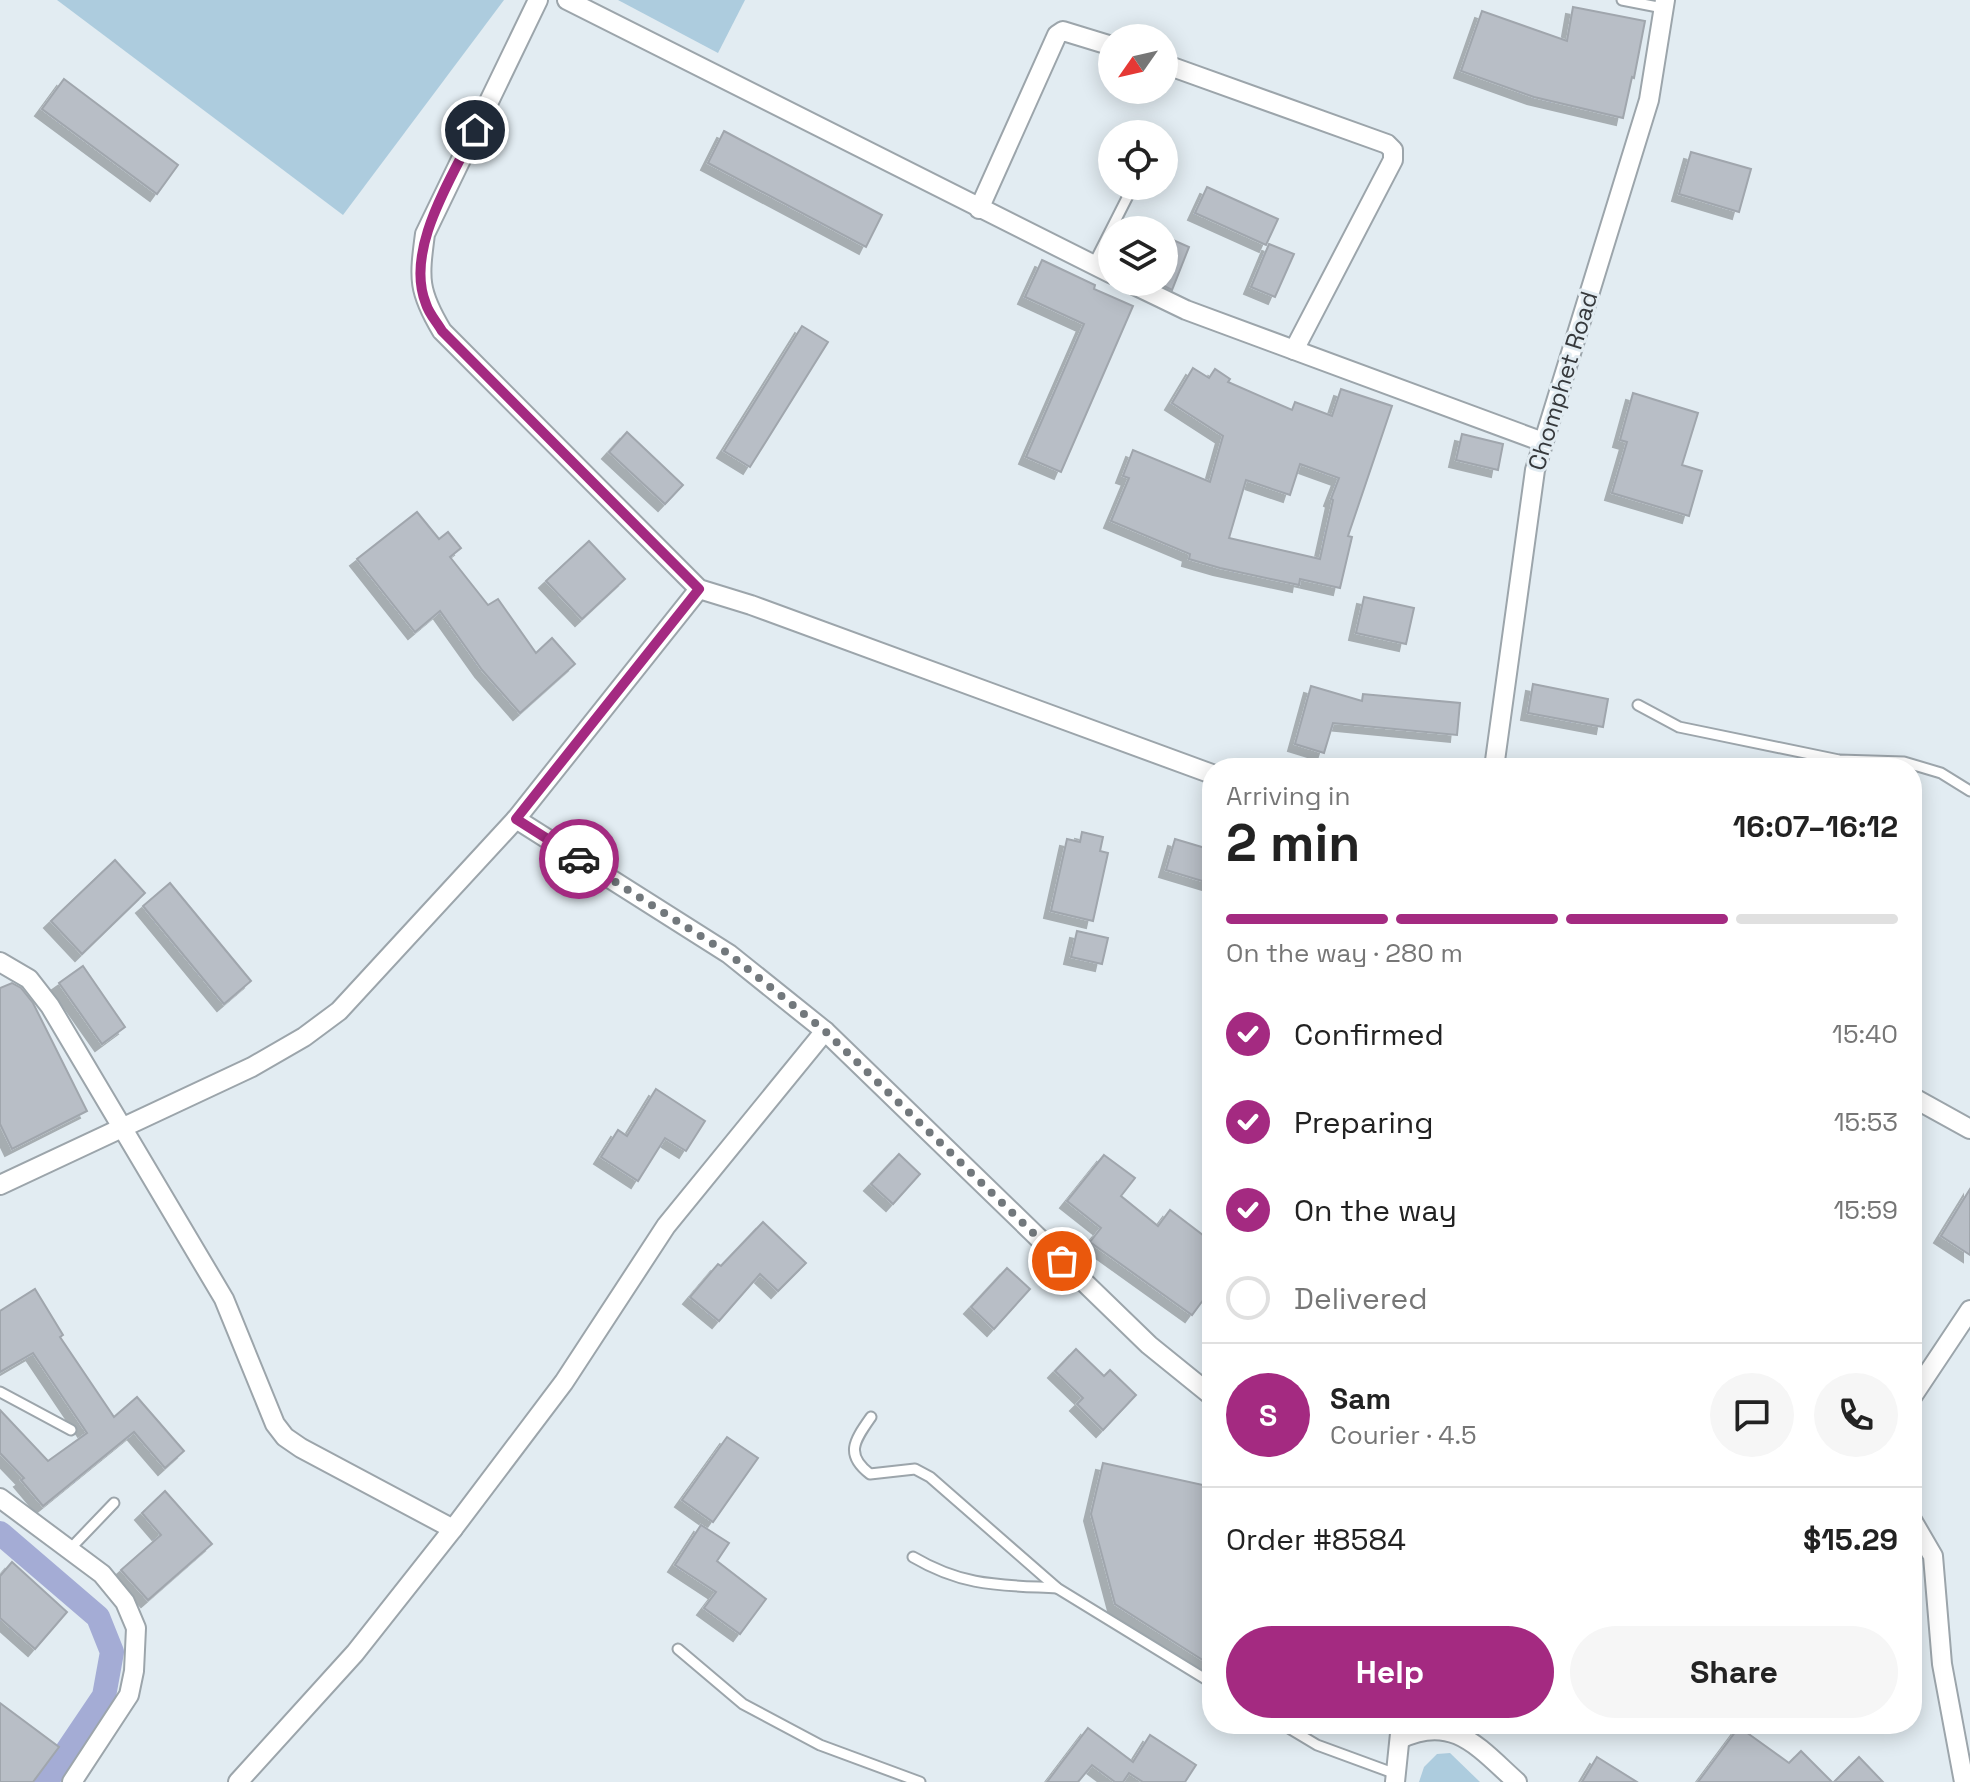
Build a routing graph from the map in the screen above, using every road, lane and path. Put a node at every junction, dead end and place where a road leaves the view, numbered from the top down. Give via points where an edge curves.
1 (538, 0) edge
2 (567, 0) edge
3 (1622, 0) edge
4 (1664, 4) edge
5 (1098, 41) edge
6 (1178, 69) edge
7 (1126, 200) edge
8 (979, 209) junction
9 (1093, 265) junction
10 (1098, 267) edge
11 (1157, 296) edge
12 (1294, 350) junction
13 (1543, 442) junction
14 (699, 589) junction
15 (1638, 705) dead end
16 (1495, 758) edge
17 (1829, 758) edge
18 (1922, 767) edge
19 (1202, 770) edge
20 (1970, 791) edge
21 (516, 819) junction
22 (0, 962) edge
23 (825, 1031) junction
24 (1922, 1103) edge
25 (124, 1126) junction
26 (1970, 1129) edge
27 (0, 1185) edge
28 (1970, 1310) edge
29 (1922, 1382) edge
30 (1202, 1388) edge
31 (0, 1392) edge
32 (871, 1417) dead end
33 (71, 1430) dead end
34 (0, 1498) edge
35 (114, 1503) dead end
36 (453, 1529) junction
37 (1922, 1537) edge
38 (69, 1550) junction
39 (913, 1557) dead end
40 (1057, 1588) junction
41 (678, 1649) dead end
42 (1202, 1677) edge
43 (1299, 1734) edge
44 (1400, 1734) edge
45 (1459, 1734) edge
46 (1396, 1778) edge
47 (72, 1782) edge
48 (238, 1782) edge
49 (920, 1782) edge
50 (1517, 1782) edge
51 (1964, 1782) edge

1 - 14 street via 425,234 419,275 426,304 442,331
2 - 8 street
3 - 4 lane
4 - 13 street, Chomphet Road via 1649,100
5 - 8 street via 1063,31 1057,35
6 - 12 street via 1393,150 1393,160
7 - 9 lane
8 - 9 street
9 - 10 street
11 - 12 street
12 - 13 street
13 - 16 street, Chomphet Road
14 - 19 street
14 - 21 street
15 - 17 lane via 1679,727
18 - 20 lane
21 - 23 street via 729,954
21 - 25 street via 339,1011 252,1067
22 - 25 street via 29,979 50,1006
23 - 30 street via 1149,1345
23 - 36 street via 666,1226 564,1382
24 - 26 street
25 - 27 street
25 - 36 street via 224,1299 285,1437
28 - 29 street
31 - 33 lane
32 - 40 lane via 856,1437 854,1457 859,1465 870,1474 915,1469 930,1477
34 - 38 street
35 - 38 lane
36 - 48 street via 355,1653
37 - 51 street via 1933,1556 1942,1664
38 - 47 street via 102,1574 125,1602 136,1628 129,1695
39 - 40 lane via 976,1584
40 - 42 lane
41 - 49 lane via 743,1704 820,1745
43 - 46 lane
44 - 46 street
45 - 50 street

